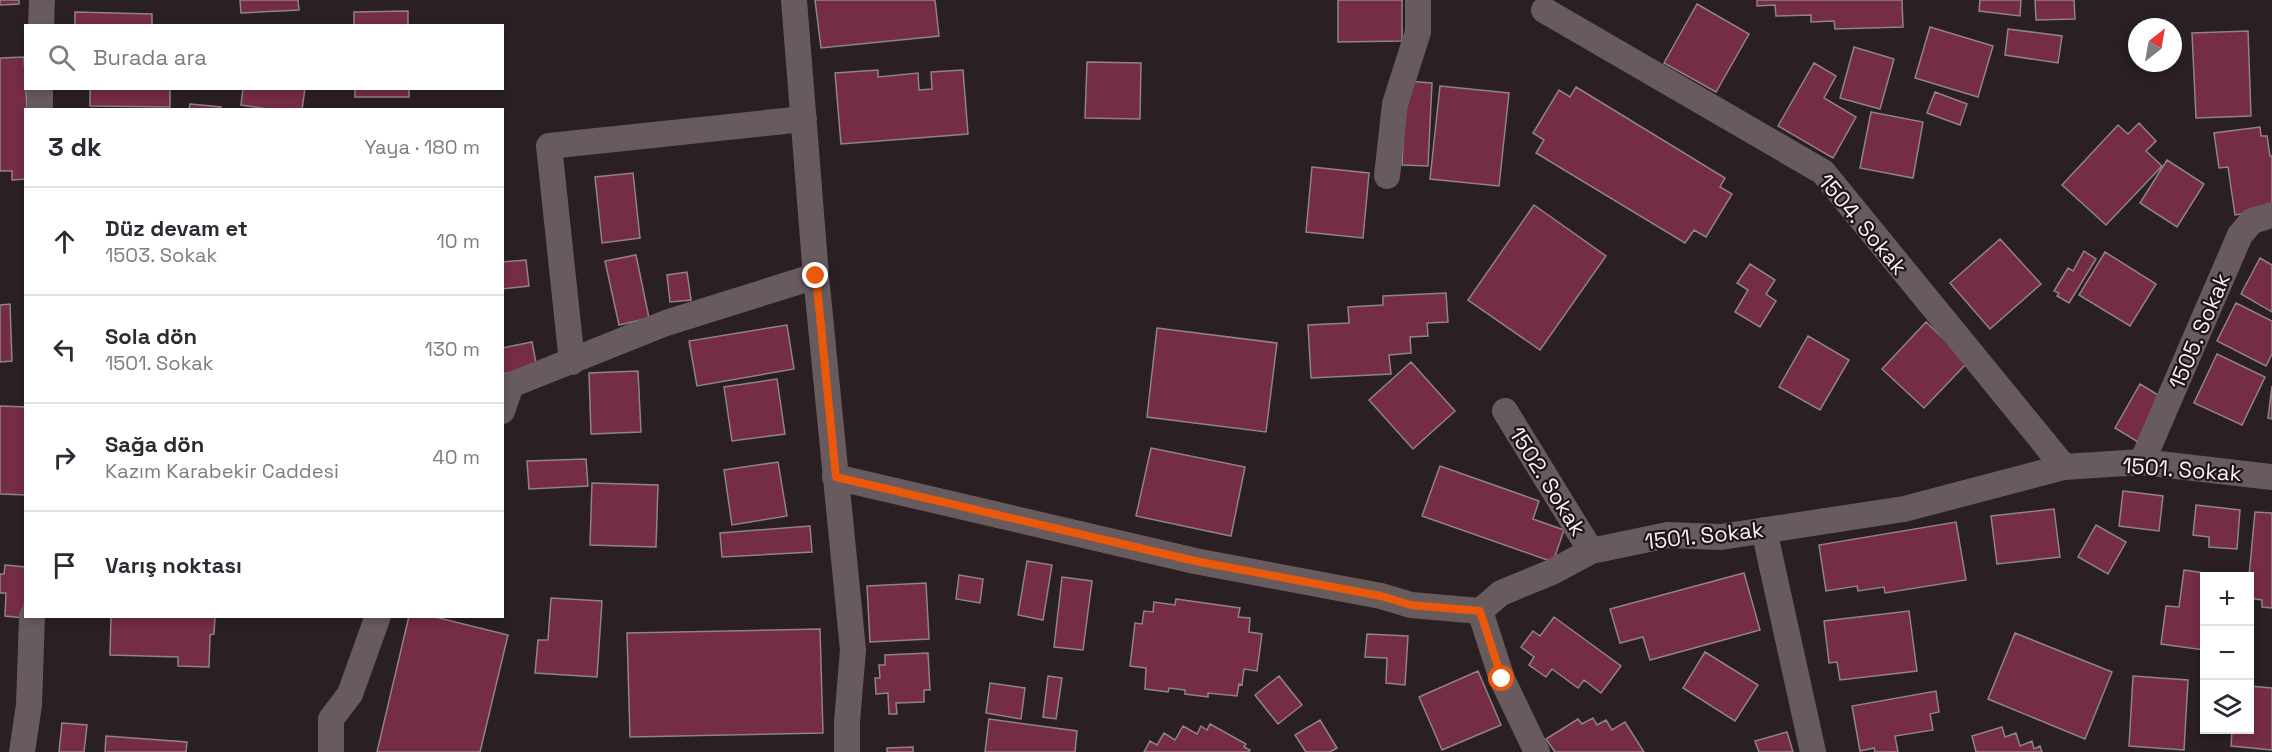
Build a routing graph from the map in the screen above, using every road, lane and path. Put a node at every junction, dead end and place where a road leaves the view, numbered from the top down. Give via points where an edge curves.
1 (42, 0) edge
2 (794, 0) edge
3 (1418, 0) edge
4 (1544, 10) dead end
5 (41, 24) edge
6 (40, 90) edge
7 (40, 108) edge
8 (804, 119) junction
9 (1388, 176) dead end
10 (2272, 215) edge
11 (816, 276) junction
12 (572, 362) junction
13 (504, 405) edge
14 (1505, 411) dead end
15 (2142, 462) junction
16 (2064, 467) junction
17 (836, 477) junction
18 (2272, 477) edge
19 (1764, 530) junction
20 (1592, 551) junction
21 (1480, 611) junction
22 (32, 618) edge
23 (377, 618) edge
24 (22, 752) edge
25 (331, 752) edge
26 (847, 752) edge
27 (1537, 752) edge
28 (1813, 752) edge

1 - 5 street
2 - 8 street
3 - 9 street via 1418,32 1395,104
4 - 16 street, 1504. Sokak via 1823,172
6 - 7 street
8 - 11 street
8 - 12 street via 549,146
10 - 15 street, 1505. Sokak via 2252,221 2240,235
11 - 12 street via 666,323
11 - 17 street
12 - 13 street via 511,385
14 - 20 street, 1502. Sokak
15 - 16 street, 1501. Sokak
15 - 18 street, 1501. Sokak
16 - 19 street, 1501. Sokak via 1904,509
17 - 21 street via 1195,561 1411,605
17 - 26 street via 853,650
19 - 20 street, 1501. Sokak via 1721,537 1668,535
19 - 28 street
20 - 21 street, 1501. Sokak via 1501,593
21 - 27 street via 1502,679
22 - 24 street via 29,705
23 - 25 street via 350,694 331,719

